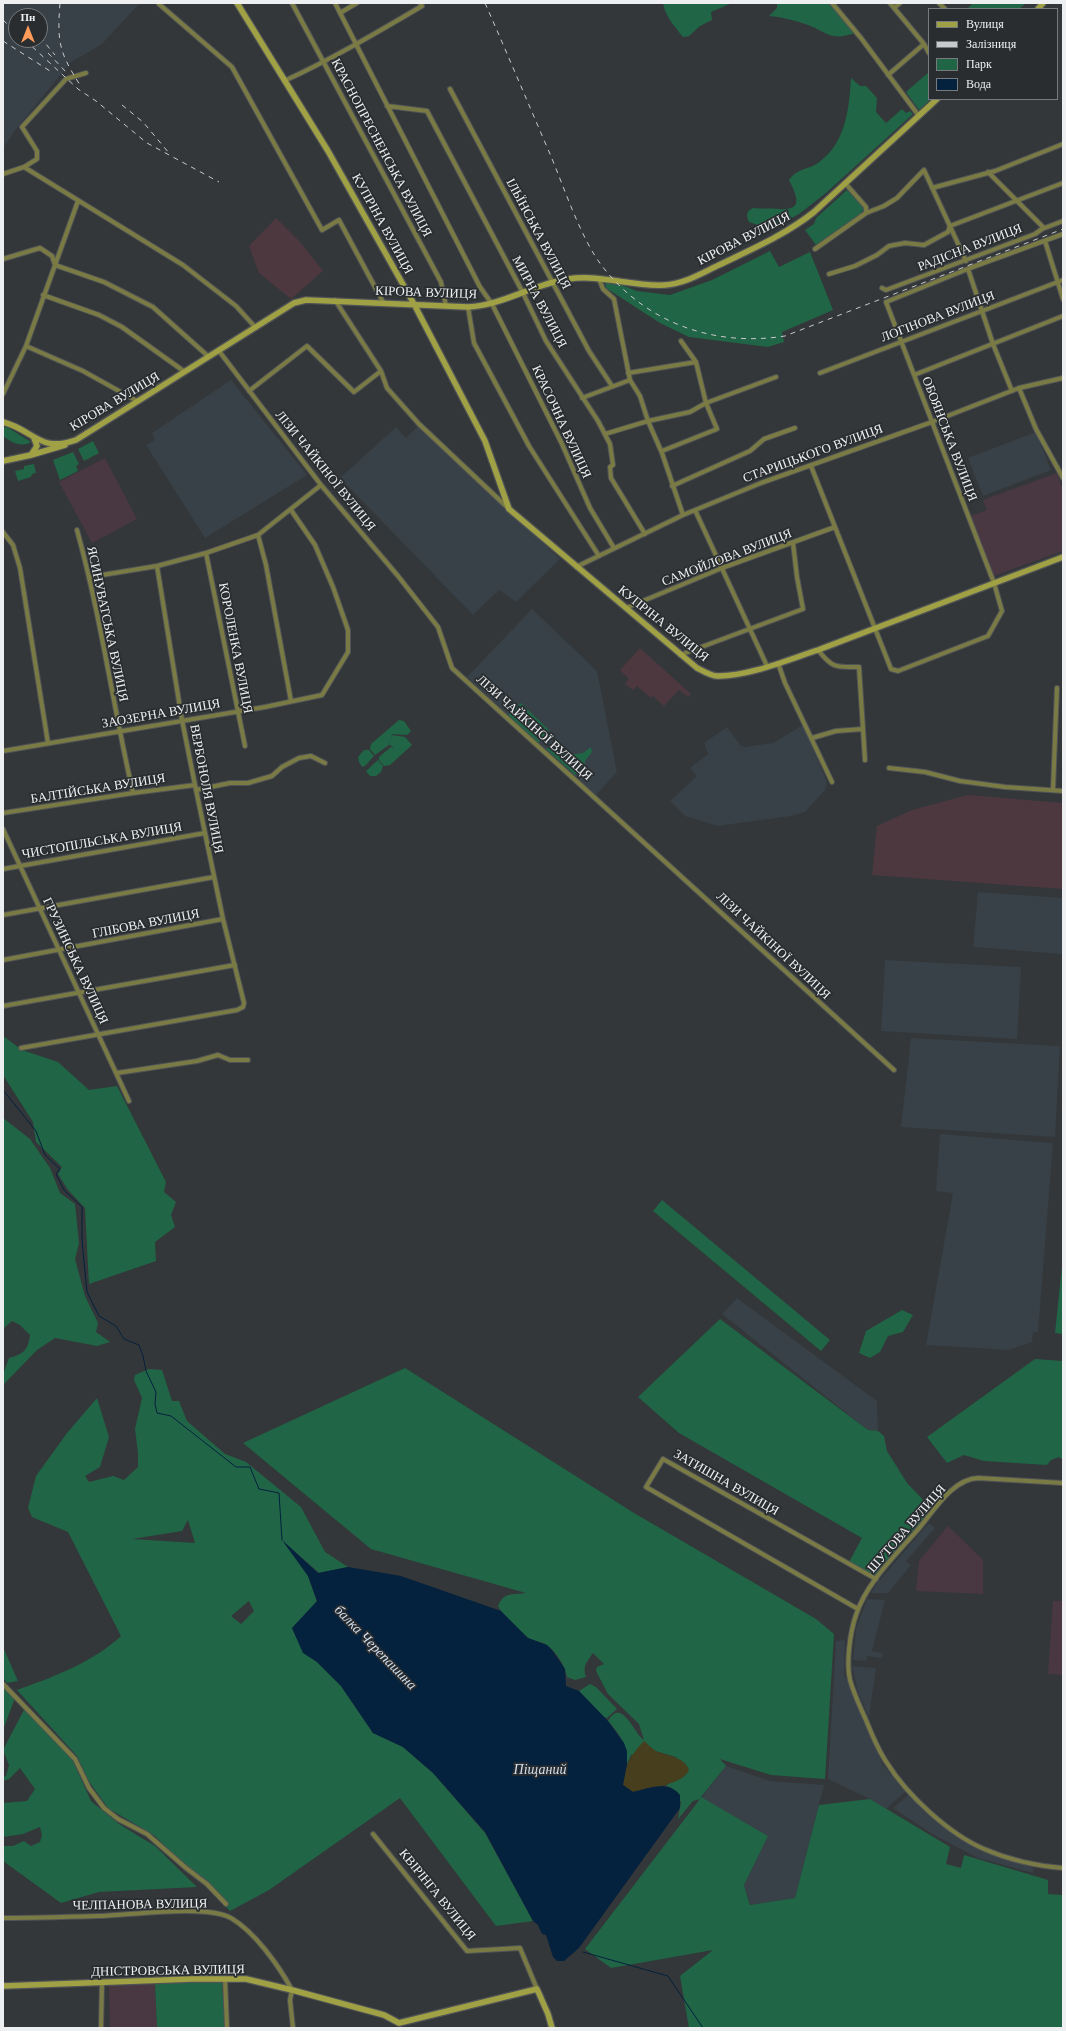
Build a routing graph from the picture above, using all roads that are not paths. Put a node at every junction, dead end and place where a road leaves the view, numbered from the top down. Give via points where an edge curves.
1 (237, 3) edge
2 (292, 3) edge
3 (334, 3) edge
4 (357, 3) edge
5 (420, 3) edge
6 (832, 3) edge
7 (890, 3) edge
8 (900, 3) edge
9 (159, 4) edge
10 (894, 8) junction
11 (340, 13) junction
12 (924, 44) junction
13 (356, 45) junction
14 (928, 51) edge
15 (324, 62) junction
16 (86, 73) dead end
17 (888, 75) junction
18 (284, 81) junction
19 (450, 89) dead end
20 (936, 100) edge
21 (387, 106) junction
22 (919, 116) junction
23 (1063, 144) edge
24 (24, 167) junction
25 (988, 172) junction
26 (3, 174) edge
27 (845, 183) junction
28 (1063, 183) edge
29 (932, 188) junction
30 (78, 201) junction
31 (1017, 201) junction
32 (866, 213) junction
33 (1063, 221) edge
34 (950, 226) junction
35 (1044, 228) junction
36 (1063, 234) edge
37 (1045, 241) junction
38 (815, 249) dead end
39 (3, 259) edge
40 (966, 260) junction
41 (55, 265) junction
42 (969, 268) junction
43 (829, 274) dead end
44 (599, 279) junction
45 (1063, 280) edge
46 (1058, 282) junction
47 (553, 283) junction
48 (882, 288) dead end
49 (523, 293) junction
50 (43, 295) junction
51 (1063, 299) edge
52 (334, 300) junction
53 (383, 302) junction
54 (886, 302) joint
55 (414, 304) junction
56 (492, 304) junction
57 (446, 306) junction
58 (468, 307) junction
59 (982, 310) junction
60 (1063, 316) edge
61 (256, 328) junction
62 (681, 341) dead end
63 (902, 342) junction
64 (993, 344) junction
65 (26, 346) junction
66 (219, 351) junction
67 (209, 357) junction
68 (696, 362) junction
69 (381, 371) junction
70 (184, 372) junction
71 (628, 373) junction
72 (820, 373) dead end
73 (914, 375) junction
74 (776, 377) dead end
75 (1063, 378) edge
76 (630, 380) junction
77 (612, 386) junction
78 (1019, 388) junction
79 (249, 391) junction
80 (1012, 391) junction
81 (3, 394) edge
82 (582, 398) junction
83 (137, 401) junction
84 (706, 403) junction
85 (3, 418) edge
86 (648, 421) junction
87 (3, 422) edge
88 (932, 422) junction
89 (12, 424) junction
90 (796, 428) dead end
91 (605, 434) junction
92 (33, 437) junction
93 (76, 440) junction
94 (662, 451) junction
95 (31, 455) junction
96 (3, 461) edge
97 (811, 466) junction
98 (1063, 478) edge
99 (321, 485) junction
100 (672, 486) junction
101 (509, 509) junction
102 (291, 510) junction
103 (696, 510) junction
104 (683, 515) junction
105 (835, 527) junction
106 (77, 530) dead end
107 (3, 532) edge
108 (645, 534) junction
109 (258, 535) junction
110 (793, 543) junction
111 (614, 548) junction
112 (206, 553) junction
113 (599, 556) junction
114 (1063, 557) edge
115 (157, 566) junction
116 (576, 567) junction
117 (722, 568) junction
118 (90, 577) junction
119 (994, 583) junction
120 (626, 608) junction
121 (751, 629) junction
122 (874, 629) junction
123 (818, 650) junction
124 (680, 655) junction
125 (778, 663) junction
126 (767, 666) junction
127 (1057, 688) dead end
128 (291, 701) junction
129 (237, 711) junction
130 (182, 720) junction
131 (863, 730) junction
132 (119, 732) junction
133 (812, 738) junction
134 (48, 744) junction
135 (245, 746) dead end
136 (3, 751) edge
137 (865, 760) dead end
138 (325, 763) dead end
139 (889, 768) dead end
140 (832, 782) dead end
141 (196, 787) junction
142 (1053, 790) junction
143 (1063, 791) edge
144 (133, 793) junction
145 (3, 814) edge
146 (3, 829) edge
147 (205, 833) junction
148 (20, 866) junction
149 (3, 869) edge
150 (214, 877) junction
151 (40, 909) junction
152 (3, 915) edge
153 (223, 919) junction
154 (59, 951) junction
155 (3, 960) edge
156 (235, 965) junction
157 (80, 993) junction
158 (3, 1006) edge
159 (99, 1034) junction
160 (21, 1048) dead end
161 (248, 1060) dead end
162 (894, 1070) dead end
163 (117, 1073) junction
164 (129, 1101) dead end
165 (1063, 1483) edge
166 (876, 1579) junction
167 (858, 1609) junction
168 (3, 1684) edge
169 (373, 1834) dead end
170 (1063, 1868) edge
171 (226, 1904) dead end
172 (3, 1918) edge
173 (225, 1979) junction
174 (102, 1982) junction
175 (3, 1986) edge
176 (537, 1989) junction
177 (292, 1990) junction
178 (398, 2026) edge
179 (101, 2028) edge
180 (227, 2028) edge
181 (293, 2028) edge
182 (552, 2028) edge

1 - 18 main road, КУПРІНА ВУЛИЦЯ
2 - 15 street, КРАСНОПРЕСНЕНСЬКА ВУЛИЦЯ
3 - 11 street, КРАСНОПРЕСНЕНСЬКА ВУЛИЦЯ
4 - 11 street
5 - 13 street via 422,6
6 - 17 street
7 - 10 street
8 - 10 street
9 - 53 street via 232,67 322,230 339,220
10 - 12 street
11 - 13 street, КРАСНОПРЕСНЕНСЬКА ВУЛИЦЯ
12 - 14 street
12 - 17 street
13 - 15 street
13 - 21 street, КРАСНОПРЕСНЕНСЬКА ВУЛИЦЯ
15 - 18 street
15 - 57 street, КРАСНОПРЕСНЕНСЬКА ВУЛИЦЯ via 441,282
16 - 24 street via 66,79 22,127 38,157
17 - 22 street
18 - 55 main road, КУПРІНА ВУЛИЦЯ via 328,151
19 - 47 street, ІЛЬЇНСЬКА ВУЛИЦЯ
20 - 22 main road, КІРОВА ВУЛИЦЯ
21 - 49 street, МИРНА ВУЛИЦЯ via 427,111
21 - 56 street, КРАСНОПРЕСНЕНСЬКА ВУЛИЦЯ via 480,287
22 - 27 main road, КІРОВА ВУЛИЦЯ
23 - 25 street
24 - 26 street
24 - 30 street
25 - 29 street
25 - 31 street
27 - 32 street via 866,207
27 - 44 main road, КІРОВА ВУЛИЦЯ via 795,227 763,245 684,281 652,285
28 - 31 street
29 - 32 street via 924,170 897,198
29 - 34 street
30 - 41 street
30 - 61 street via 183,265 236,306
31 - 34 street
31 - 35 street
32 - 38 street
33 - 35 street, РАДІСНА ВУЛИЦЯ
34 - 40 street
34 - 43 street via 948,232 924,245 905,243 889,246 855,266
35 - 40 street, РАДІСНА ВУЛИЦЯ via 1035,234
36 - 37 street, РАДІСНА ВУЛИЦЯ
37 - 42 street, РАДІСНА ВУЛИЦЯ
37 - 46 street
39 - 41 street via 40,248 52,256
40 - 48 street, РАДІСНА ВУЛИЦЯ via 886,290
41 - 50 street
41 - 67 street via 104,282 153,307
42 - 54 street, РАДІСНА ВУЛИЦЯ
42 - 59 street
44 - 47 main road, КІРОВА ВУЛИЦЯ via 567,279
44 - 71 street via 603,289 614,299
45 - 46 street, ЛОГІНОВА ВУЛИЦЯ
46 - 51 street
46 - 59 street, ЛОГІНОВА ВУЛИЦЯ
47 - 49 main road, КІРОВА ВУЛИЦЯ
47 - 77 street, ІЛЬЇНСЬКА ВУЛИЦЯ via 589,351
49 - 56 main road, КІРОВА ВУЛИЦЯ
49 - 82 street, МИРНА ВУЛИЦЯ via 546,341
50 - 65 street
50 - 70 street via 99,315 122,327
52 - 53 main road, КІРОВА ВУЛИЦЯ
52 - 61 main road, КІРОВА ВУЛИЦЯ via 315,299 294,303
52 - 69 street, КУПРІНА ВУЛИЦЯ
53 - 55 main road, КІРОВА ВУЛИЦЯ
54 - 63 street, ОБОЯНСЬКА ВУЛИЦЯ
55 - 57 main road, КІРОВА ВУЛИЦЯ
55 - 101 main road, КУПРІНА ВУЛИЦЯ via 485,441
56 - 58 main road, КІРОВА ВУЛИЦЯ
56 - 111 street, КРАСОЧНА ВУЛИЦЯ via 562,444 590,508
57 - 58 main road, КІРОВА ВУЛИЦЯ
58 - 113 street via 474,343 529,446
59 - 63 street, ЛОГІНОВА ВУЛИЦЯ
59 - 64 street
60 - 64 street
61 - 66 main road, КІРОВА ВУЛИЦЯ
62 - 68 street
63 - 72 street, ЛОГІНОВА ВУЛИЦЯ
63 - 73 street, ОБОЯНСЬКА ВУЛИЦЯ
64 - 73 street
64 - 80 street
65 - 81 street
65 - 83 street via 84,371
66 - 67 main road, КІРОВА ВУЛИЦЯ
66 - 79 street, ЛІЗИ ЧАЙКІНОЇ ВУЛИЦЯ
67 - 70 main road, КІРОВА ВУЛИЦЯ
68 - 71 street
68 - 84 street
69 - 79 street via 354,392 307,346
69 - 101 street, КУПРІНА ВУЛИЦЯ via 386,388 419,424
70 - 83 main road, КІРОВА ВУЛИЦЯ
71 - 76 street
73 - 88 street, ОБОЯНСЬКА ВУЛИЦЯ
74 - 84 street
75 - 78 street, СТАРИЦЬКОГО ВУЛИЦЯ
76 - 77 street
76 - 86 street via 640,396
77 - 82 street
78 - 80 street, СТАРИЦЬКОГО ВУЛИЦЯ
78 - 98 street via 1036,429
79 - 99 street, ЛІЗИ ЧАЙКІНОЇ ВУЛИЦЯ
80 - 88 street, СТАРИЦЬКОГО ВУЛИЦЯ
82 - 91 street, МИРНА ВУЛИЦЯ
83 - 93 main road, КІРОВА ВУЛИЦЯ
84 - 86 street via 690,412
84 - 94 street via 717,429
85 - 89 main road, КІРОВА ВУЛИЦЯ
86 - 91 street
86 - 94 street
87 - 89 main road, КІРОВА ВУЛИЦЯ
88 - 97 street, СТАРИЦЬКОГО ВУЛИЦЯ
88 - 119 street, ОБОЯНСЬКА ВУЛИЦЯ
89 - 92 main road, КІРОВА ВУЛИЦЯ
90 - 100 street via 764,439 750,451
91 - 108 street, МИРНА ВУЛИЦЯ via 614,461 609,471 611,478
92 - 93 main road, КІРОВА ВУЛИЦЯ via 51,444
92 - 95 main road via 38,446
93 - 95 main road via 60,448
94 - 100 street
95 - 96 main road
97 - 103 street, СТАРИЦЬКОГО ВУЛИЦЯ
97 - 105 street
99 - 102 street
99 - 162 street, ЛІЗИ ЧАЙКІНОЇ ВУЛИЦЯ via 438,627 452,668
100 - 104 street
101 - 116 main road, КУПРІНА ВУЛИЦЯ
102 - 109 street
102 - 128 street, ЗАОЗЕРНА ВУЛИЦЯ via 315,545 348,630 348,652 322,694
103 - 104 street, СТАРИЦЬКОГО ВУЛИЦЯ
103 - 117 street
104 - 108 street, СТАРИЦЬКОГО ВУЛИЦЯ
105 - 110 street, САМОЙЛОВА ВУЛИЦЯ
105 - 122 street
106 - 118 street, ЯСИНУВАТСЬКА ВУЛИЦЯ
107 - 134 street via 13,545 20,568
108 - 111 street, СТАРИЦЬКОГО ВУЛИЦЯ
109 - 112 street
109 - 128 street
110 - 117 street, САМОЙЛОВА ВУЛИЦЯ
110 - 121 street via 796,577 803,609
111 - 113 street, СТАРИЦЬКОГО ВУЛИЦЯ
112 - 115 street
112 - 129 street, КОРОЛЕНКА ВУЛИЦЯ
113 - 116 street, СТАРИЦЬКОГО ВУЛИЦЯ
114 - 119 main road, КУПРІНА ВУЛИЦЯ
115 - 118 street
115 - 130 street, ВЕРБОНОЛЯ ВУЛИЦЯ
116 - 120 main road, КУПРІНА ВУЛИЦЯ
117 - 120 street, САМОЙЛОВА ВУЛИЦЯ
117 - 121 street
118 - 132 street, ЯСИНУВАТСЬКА ВУЛИЦЯ
119 - 122 main road, КУПРІНА ВУЛИЦЯ
119 - 122 street via 1002,610 988,636 898,671 891,669
120 - 124 main road, КУПРІНА ВУЛИЦЯ
121 - 124 street
121 - 126 street
122 - 123 main road, КУПРІНА ВУЛИЦЯ
123 - 125 main road, КУПРІНА ВУЛИЦЯ
123 - 131 street via 828,663 836,667 859,667
124 - 126 main road, КУПРІНА ВУЛИЦЯ via 697,668 716,676
125 - 126 main road, КУПРІНА ВУЛИЦЯ
125 - 133 street
127 - 142 street
128 - 129 street, ЗАОЗЕРНА ВУЛИЦЯ
129 - 130 street, ЗАОЗЕРНА ВУЛИЦЯ
129 - 135 street, КОРОЛЕНКА ВУЛИЦЯ
130 - 132 street, ЗАОЗЕРНА ВУЛИЦЯ
130 - 141 street, ВЕРБОНОЛЯ ВУЛИЦЯ
131 - 133 street via 836,731
131 - 137 street
132 - 134 street, ЗАОЗЕРНА ВУЛИЦЯ
132 - 144 street, ЯСИНУВАТСЬКА ВУЛИЦЯ
133 - 140 street
134 - 136 street, ЗАОЗЕРНА ВУЛИЦЯ
138 - 141 street, БАЛТІЙСЬКА ВУЛИЦЯ via 311,756 299,758 272,776 248,782
139 - 142 street via 925,772 960,781
141 - 144 street, БАЛТІЙСЬКА ВУЛИЦЯ
141 - 147 street, ВЕРБОНОЛЯ ВУЛИЦЯ
142 - 143 street
144 - 145 street, БАЛТІЙСЬКА ВУЛИЦЯ
146 - 148 street, ГРУЗИНСЬКА ВУЛИЦЯ
147 - 148 street, ЧИСТОПІЛЬСЬКА ВУЛИЦЯ
147 - 150 street, ВЕРБОНОЛЯ ВУЛИЦЯ
148 - 149 street, ЧИСТОПІЛЬСЬКА ВУЛИЦЯ
148 - 151 street, ГРУЗИНСЬКА ВУЛИЦЯ
150 - 151 street
150 - 153 street, ВЕРБОНОЛЯ ВУЛИЦЯ
151 - 152 street
151 - 154 street, ГРУЗИНСЬКА ВУЛИЦЯ
153 - 154 street, ГЛІБОВА ВУЛИЦЯ
153 - 156 street, ВЕРБОНОЛЯ ВУЛИЦЯ
154 - 155 street, ГЛІБОВА ВУЛИЦЯ
154 - 157 street, ГРУЗИНСЬКА ВУЛИЦЯ
156 - 157 street
156 - 159 street, ВЕРБОНОЛЯ ВУЛИЦЯ via 243,1007
157 - 158 street
157 - 159 street, ГРУЗИНСЬКА ВУЛИЦЯ
159 - 160 street
159 - 163 street, ГРУЗИНСЬКА ВУЛИЦЯ
161 - 163 street via 230,1060 218,1055 197,1061
163 - 164 street, ГРУЗИНСЬКА ВУЛИЦЯ
165 - 166 street, ШУТОВА ВУЛИЦЯ via 969,1478 941,1501
166 - 167 street, ШУТОВА ВУЛИЦЯ
166 - 167 street, ЗАТИШНА ВУЛИЦЯ via 663,1459 646,1487
167 - 170 street, ШУТОВА ВУЛИЦЯ via 851,1635 850,1680 876,1743 898,1778 916,1799 967,1840 984,1849 1020,1860
168 - 171 street via 75,1758 89,1788 104,1808 118,1819 147,1834 208,1884
169 - 176 street, КВІРІНГА ВУЛИЦЯ via 468,1951 520,1948
172 - 177 street, ЧЕЛПАНОВА ВУЛИЦЯ via 191,1912 219,1914 230,1918 251,1934 275,1963
173 - 174 main road, ДНІСТРОВСЬКА ВУЛИЦЯ
173 - 177 main road, ДНІСТРОВСЬКА ВУЛИЦЯ via 246,1979
173 - 180 street
174 - 175 main road, ДНІСТРОВСЬКА ВУЛИЦЯ
174 - 179 street
176 - 178 main road
176 - 182 main road, КВІРІНГА ВУЛИЦЯ
177 - 178 main road, ДНІСТРОВСЬКА ВУЛИЦЯ via 384,2015
177 - 181 street via 290,2000

